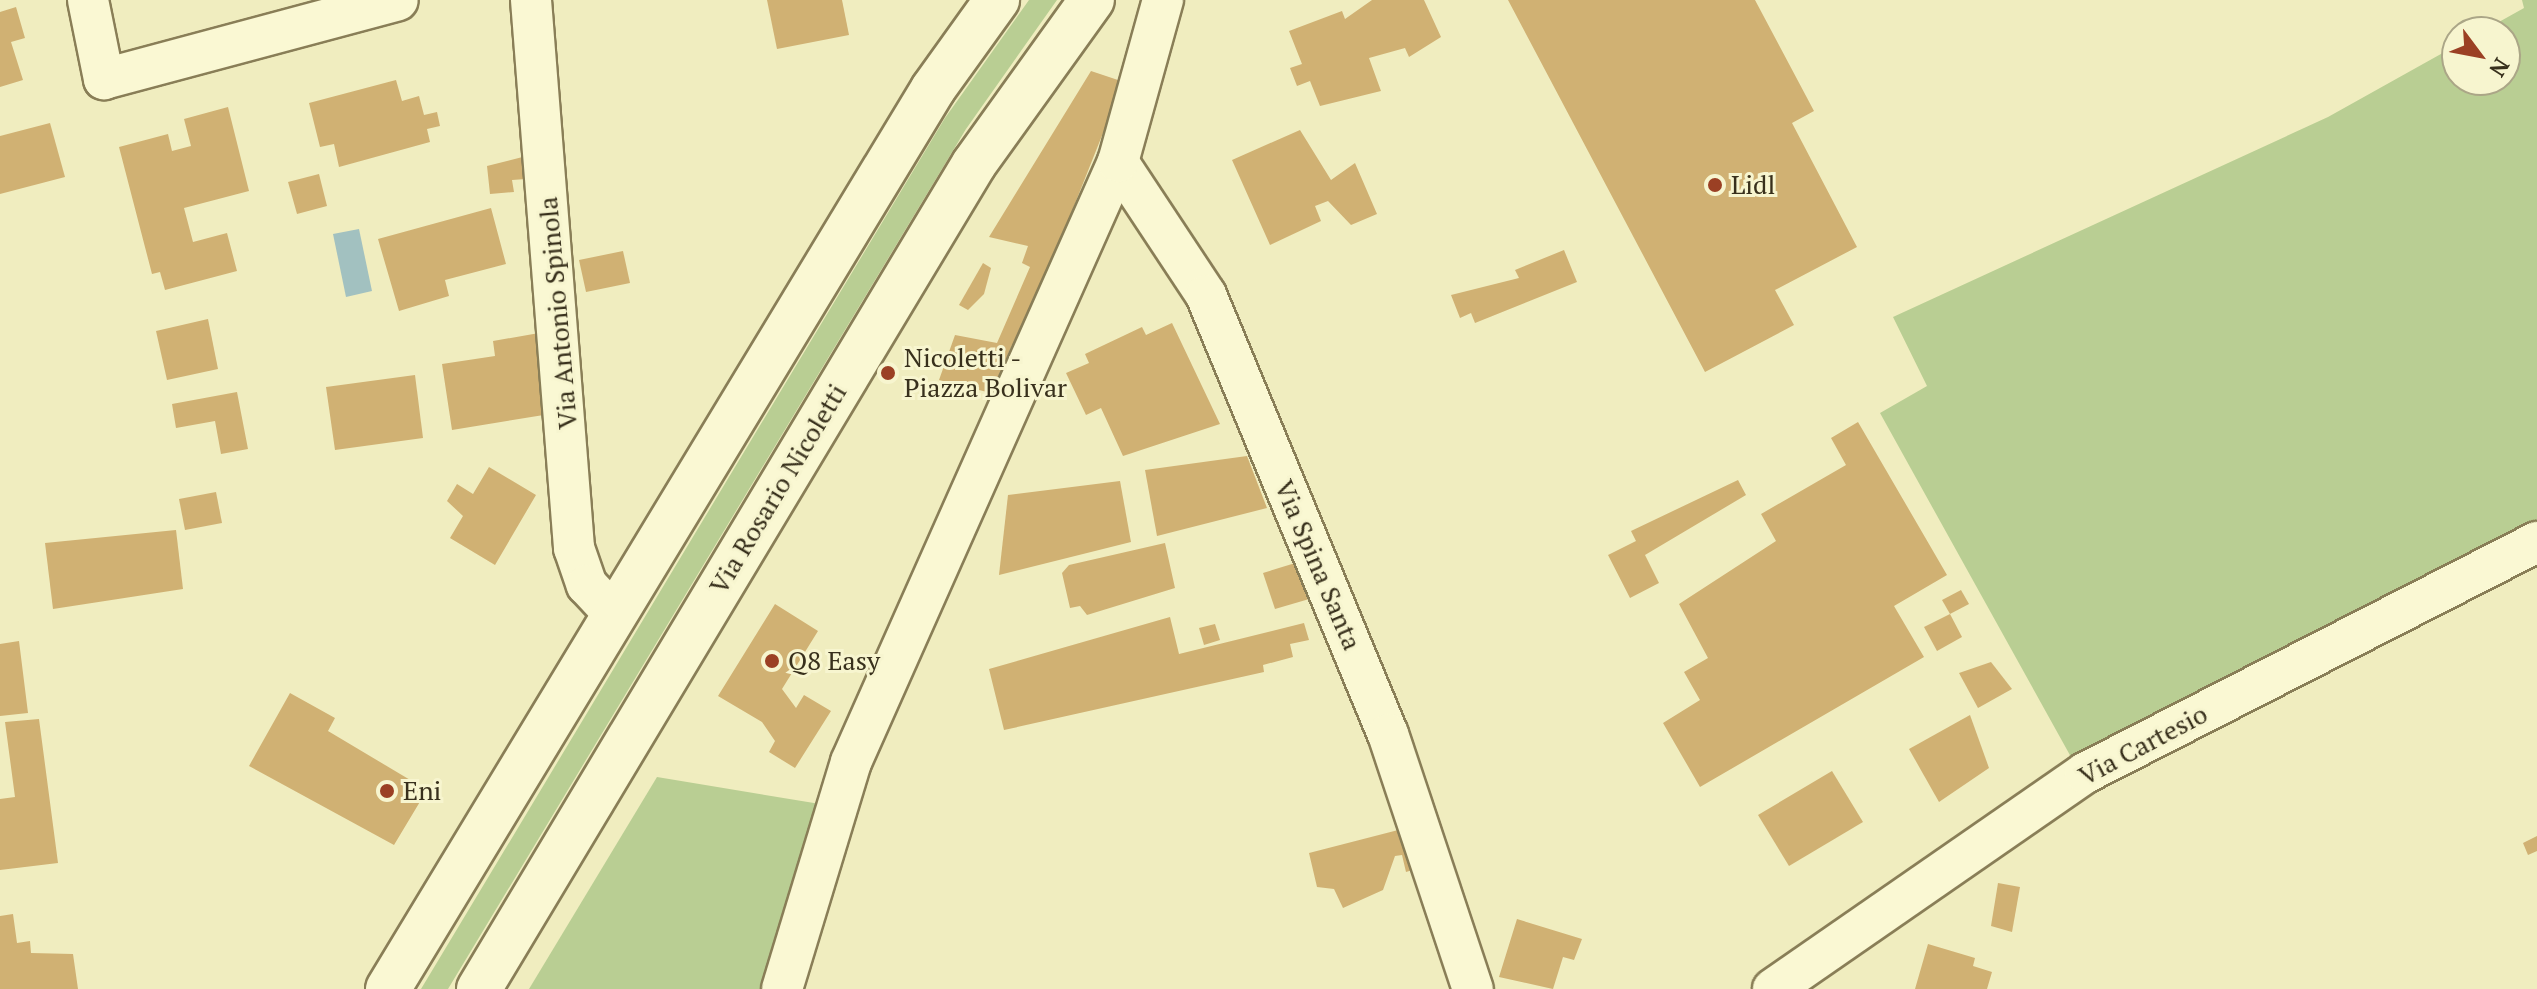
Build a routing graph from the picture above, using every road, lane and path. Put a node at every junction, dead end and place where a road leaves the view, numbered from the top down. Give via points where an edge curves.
1 (88, 0) edge
2 (398, 0) edge
3 (531, 0) edge
4 (997, 0) edge
5 (1092, 0) edge
6 (1163, 0) edge
7 (1118, 162) junction
8 (2537, 542) edge
9 (614, 614) junction
10 (388, 989) edge
11 (479, 989) edge
12 (782, 989) edge
13 (1473, 989) edge
14 (1773, 989) edge

1 - 2 street via 104,79
3 - 9 street, Via Antonio Spinola via 574,548 587,585
4 - 9 main road via 933,89
5 - 11 main road, Via Rosario Nicoletti via 974,164
6 - 7 street
7 - 12 street via 851,762
7 - 13 street, Via Spina Santa via 1206,295 1388,734
8 - 14 street, Via Cartesio via 2085,773
9 - 10 main road

